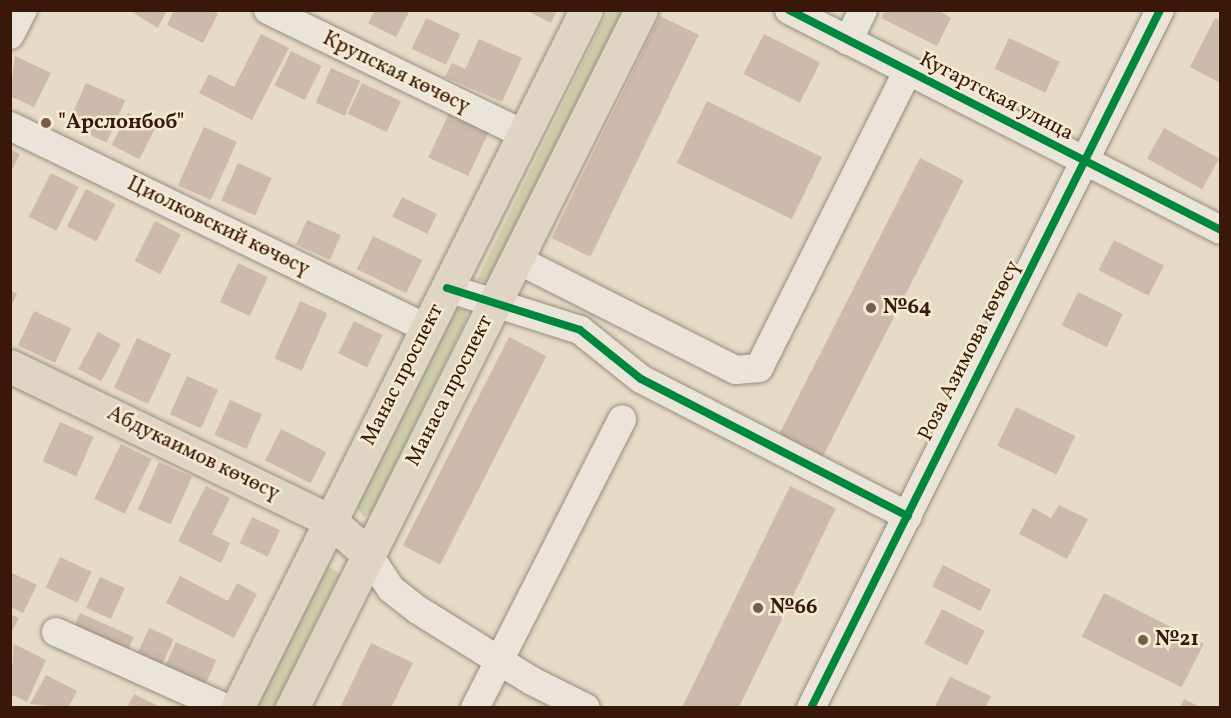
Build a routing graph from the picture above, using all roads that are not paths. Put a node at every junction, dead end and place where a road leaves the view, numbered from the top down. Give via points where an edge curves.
1 (23, 10) edge
2 (268, 10) edge
3 (586, 10) edge
4 (641, 10) edge
5 (789, 10) edge
6 (863, 10) edge
7 (1160, 10) edge
8 (10, 35) edge
9 (848, 41) junction
10 (906, 72) junction
11 (10, 126) edge
12 (525, 135) junction
13 (1086, 162) junction
14 (1221, 230) edge
15 (516, 259) junction
16 (447, 288) junction
17 (495, 302) junction
18 (426, 328) junction
19 (10, 366) edge
20 (622, 419) dead end
21 (908, 516) junction
22 (329, 520) junction
23 (368, 554) junction
24 (56, 632) dead end
25 (497, 659) junction
26 (226, 708) edge
27 (237, 708) edge
28 (292, 708) edge
29 (475, 708) edge
30 (586, 708) edge
31 (811, 708) edge

1 - 8 street
2 - 12 street, Крупская көчөсү
3 - 12 main road, Манас проспект
4 - 15 main road, Манаса проспект
5 - 9 street, Кугартская улица
6 - 9 street
7 - 13 street, Роза Азимова көчөсү
9 - 10 street, Кугартская улица
10 - 13 street, Кугартская улица
10 - 15 street via 759,368 736,370
11 - 18 street, Циолковский көчөсү
12 - 16 main road, Манас проспект
13 - 14 street, Кугартская улица
13 - 21 street, Роза Азимова көчөсү
15 - 17 main road, Манаса проспект
16 - 17 street
16 - 18 main road, Манас проспект
17 - 21 street via 580,330 641,379
17 - 23 main road, Манаса проспект
18 - 22 main road, Манас проспект
19 - 22 main road, Абдукаимов көчөсү
20 - 25 street
21 - 31 street, Роза Азимова көчөсү
22 - 23 main road, Абдукаимов көчөсү
22 - 27 main road, Манас проспект
23 - 25 street via 390,589
23 - 28 main road, Манаса проспект
24 - 26 street
25 - 29 street
25 - 30 street

